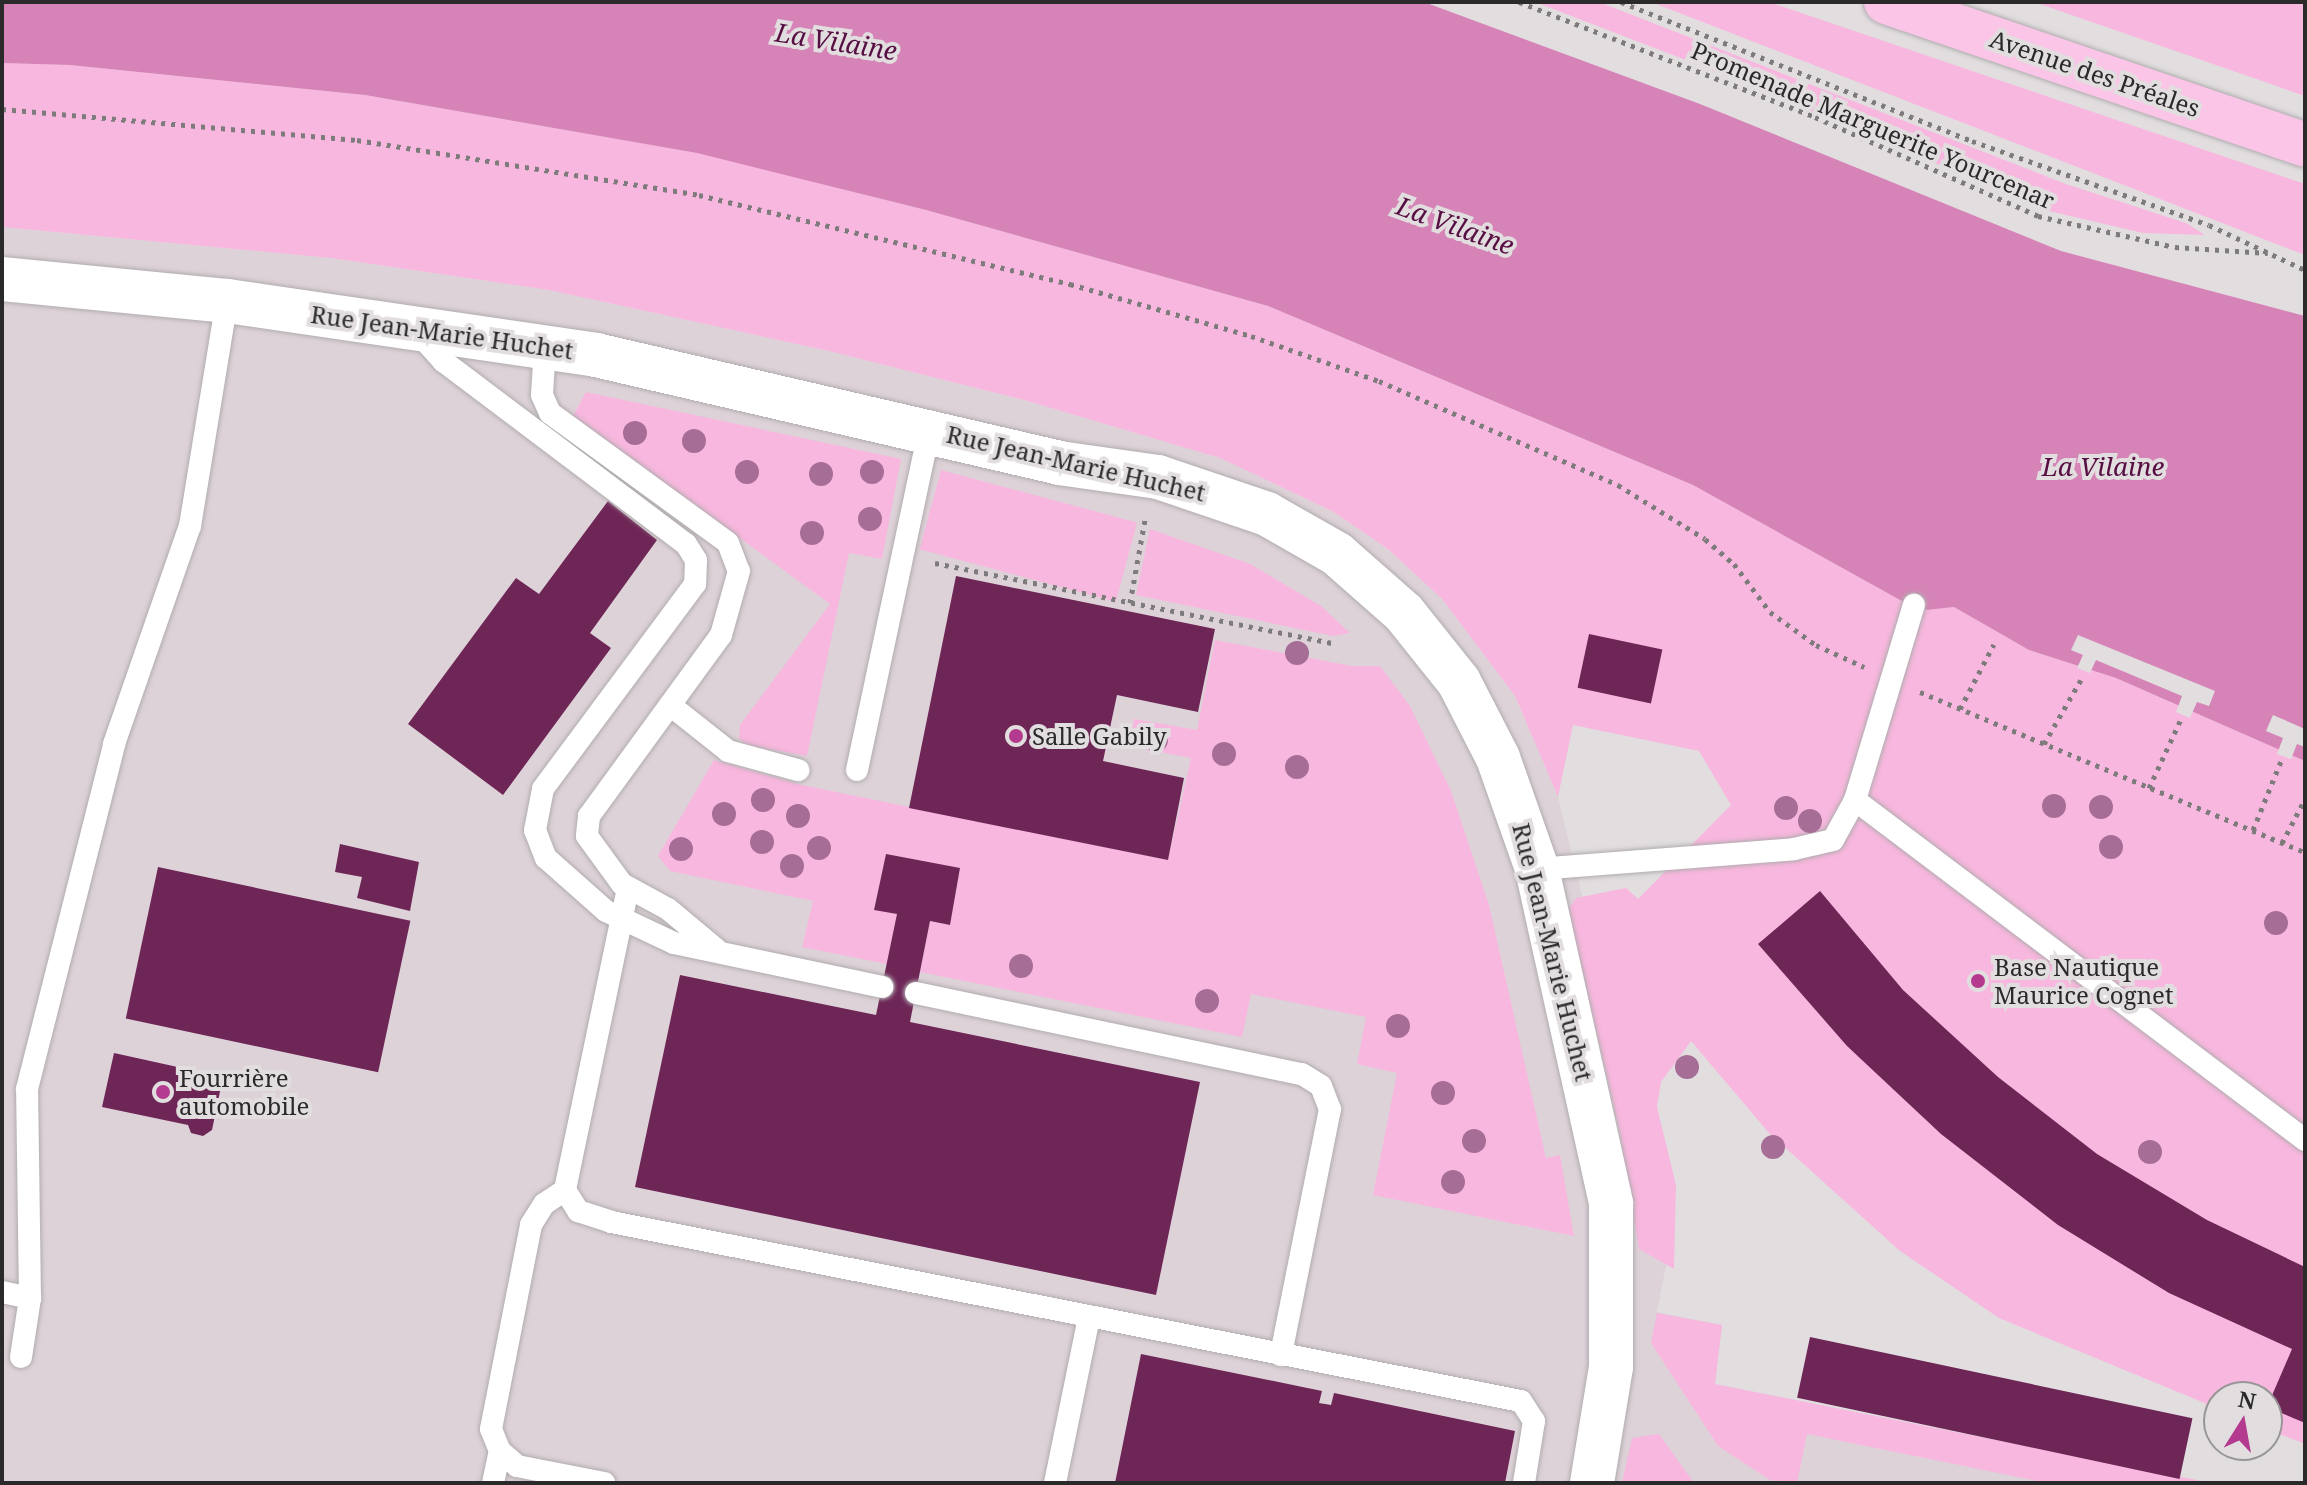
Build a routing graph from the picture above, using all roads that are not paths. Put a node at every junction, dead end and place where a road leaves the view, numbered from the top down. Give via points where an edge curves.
1 (1886, 2) edge
2 (2305, 145) edge
3 (2, 279) edge
4 (227, 301) junction
5 (411, 327) junction
6 (545, 346) junction
7 (929, 430) junction
8 (1914, 605) dead end
9 (670, 705) junction
10 (798, 770) dead end
11 (857, 770) dead end
12 (1855, 800) junction
13 (1537, 869) junction
14 (628, 888) junction
15 (623, 919) junction
16 (720, 953) junction
17 (882, 987) dead end
18 (916, 993) dead end
19 (2305, 1140) edge
20 (565, 1190) junction
21 (2, 1292) edge
22 (30, 1298) junction
23 (1089, 1318) junction
24 (1281, 1355) junction
25 (21, 1357) dead end
26 (500, 1451) junction
27 (493, 1483) edge
28 (604, 1483) edge
29 (1055, 1483) edge
30 (1524, 1483) edge
31 (1592, 1483) edge

1 - 2 main road, Avenue des Préales
3 - 4 street, Rue Jean-Marie Huchet
4 - 5 street, Rue Jean-Marie Huchet
4 - 22 lane via 190,526 114,744 27,1089
5 - 6 street, Rue Jean-Marie Huchet
5 - 15 lane via 443,361 686,544 696,560 695,584 543,789 535,830 546,858 606,911
6 - 7 street, Rue Jean-Marie Huchet
6 - 9 lane via 542,395 550,413 728,543 739,571 721,635
7 - 11 lane
7 - 13 street, Rue Jean-Marie Huchet via 1059,463 1158,477 1231,499 1306,534 1347,561 1404,613 1459,682 1478,715
8 - 12 lane
9 - 10 lane via 728,751
9 - 14 lane via 589,816 587,836
12 - 13 lane via 1833,840 1794,849
12 - 19 lane
13 - 31 street, Rue Jean-Marie Huchet via 1611,1204 1611,1367
14 - 15 lane
14 - 16 lane via 668,909
15 - 16 lane via 674,943
15 - 20 lane
16 - 17 lane
18 - 24 lane via 1302,1074 1321,1086 1330,1109
20 - 23 lane via 578,1211 611,1222
20 - 26 lane via 544,1204 531,1225 491,1429
21 - 22 lane
22 - 25 lane
23 - 24 lane
23 - 29 lane
24 - 30 lane via 1521,1401 1534,1421
26 - 27 lane
26 - 28 lane via 517,1466

